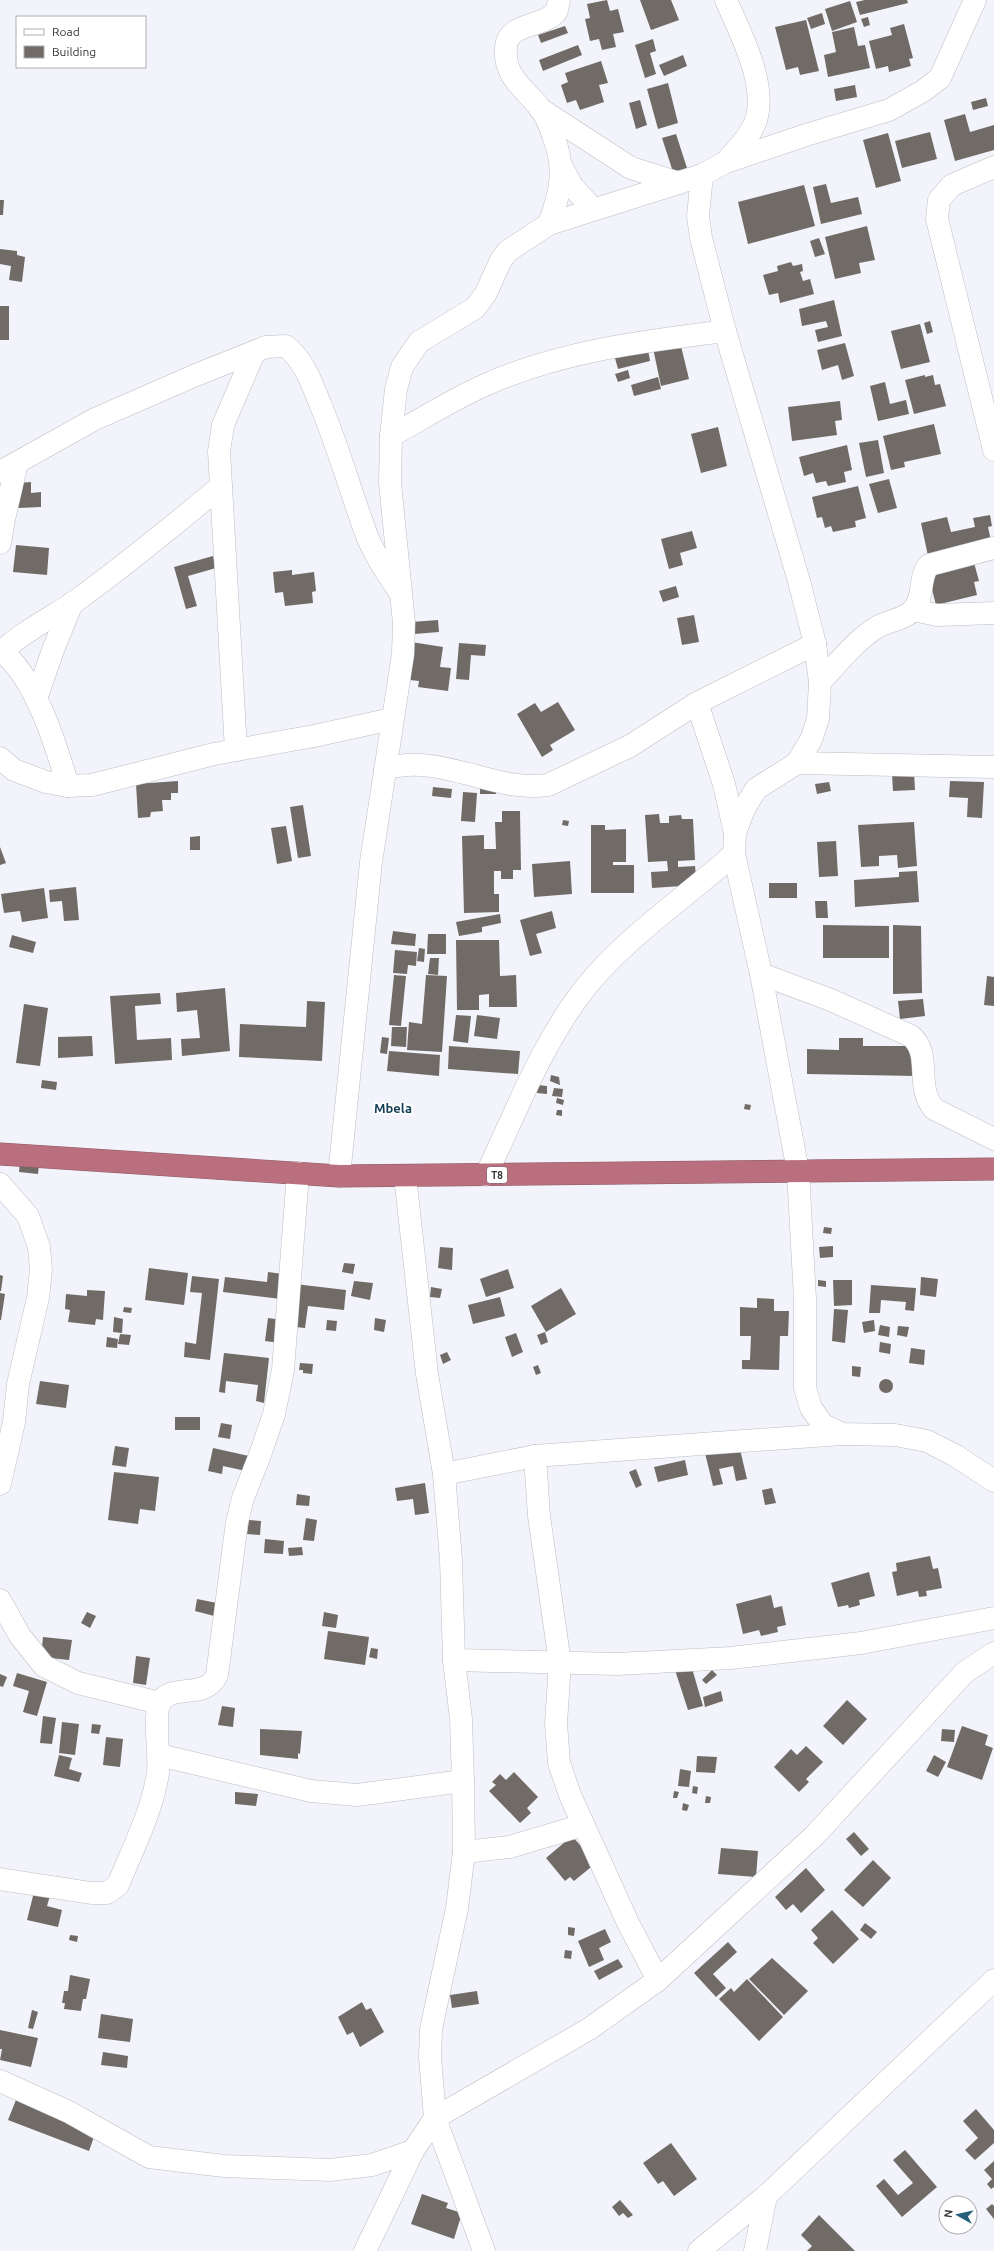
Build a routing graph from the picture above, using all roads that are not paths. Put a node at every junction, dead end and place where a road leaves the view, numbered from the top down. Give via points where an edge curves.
1 (559, 0) edge
2 (726, 0) edge
3 (975, 0) edge
4 (540, 109) junction
5 (726, 162) junction
6 (562, 167) junction
7 (994, 167) edge
8 (702, 176) junction
9 (675, 184) junction
10 (593, 209) junction
11 (698, 216) junction
12 (549, 224) junction
13 (725, 331) junction
14 (254, 353) junction
15 (990, 419) edge
16 (392, 436) junction
17 (994, 450) edge
18 (9, 467) edge
19 (221, 486) junction
20 (0, 543) edge
21 (994, 548) edge
22 (400, 592) junction
23 (72, 603) junction
24 (913, 610) junction
25 (994, 613) edge
26 (815, 644) junction
27 (1, 651) edge
28 (820, 682) junction
29 (36, 699) junction
30 (697, 703) junction
31 (392, 719) junction
32 (236, 750) junction
33 (0, 758) edge
34 (797, 763) junction
35 (994, 767) edge
36 (385, 769) junction
37 (68, 786) junction
38 (735, 844) junction
39 (761, 974) junction
40 (994, 1139) edge
41 (0, 1154) edge
42 (994, 1169) edge
43 (798, 1171) junction
44 (298, 1173) junction
45 (486, 1175) junction
46 (339, 1176) junction
47 (405, 1176) junction
48 (0, 1184) edge
49 (842, 1434) junction
50 (535, 1456) junction
51 (444, 1474) junction
52 (994, 1481) edge
53 (0, 1484) edge
54 (0, 1600) edge
55 (994, 1618) edge
56 (994, 1653) edge
57 (454, 1660) junction
58 (560, 1663) junction
59 (160, 1703) junction
60 (159, 1755) junction
61 (463, 1781) junction
62 (583, 1825) junction
63 (464, 1852) junction
64 (0, 1879) edge
65 (658, 1980) junction
66 (994, 1980) edge
67 (0, 2081) edge
68 (435, 2118) junction
69 (413, 2151) junction
70 (766, 2196) junction
71 (365, 2251) edge
72 (484, 2251) edge
73 (700, 2251) edge
74 (755, 2251) edge

1 - 4 street via 556,11 548,18 517,30 506,44 508,67 513,79
2 - 5 street via 752,60 758,98 755,122 744,142
3 - 5 street via 940,78 923,92 889,110
4 - 6 street via 557,144
4 - 9 street via 631,168
5 - 8 street
6 - 10 street via 572,186
6 - 12 street via 558,198
7 - 15 street via 952,185 939,200 937,219
8 - 9 street
8 - 11 street
9 - 10 street
9 - 11 street
10 - 12 street
11 - 13 street via 701,238
12 - 16 street via 508,251 501,260 486,293 475,308 464,317 428,336 411,352 402,367 396,389
13 - 16 street via 661,339 549,362 484,385
13 - 26 street via 799,580
14 - 18 street via 95,419
14 - 19 street via 223,425 219,451
14 - 22 street via 266,347 286,346 297,355 307,372 378,561
15 - 17 street
16 - 22 street via 390,483
18 - 20 street
19 - 23 street via 169,530
19 - 32 street
21 - 24 street via 929,564 921,594
22 - 31 street via 404,623 403,654
23 - 27 street
23 - 29 street
24 - 25 street via 936,615
24 - 28 street via 859,642
26 - 28 street
26 - 30 street
27 - 29 street via 18,669
28 - 34 street via 818,718 811,740
29 - 37 street via 58,750
30 - 36 street via 630,746 548,785 516,785 448,768 412,763
30 - 38 street via 724,784
31 - 32 street
31 - 36 street
32 - 37 street via 92,785
33 - 37 street via 14,770 30,777
34 - 35 street
34 - 38 street via 756,789 744,810
36 - 46 street via 371,862
38 - 39 street
38 - 45 street via 608,962 586,988 565,1017 541,1060
39 - 40 street via 832,1000 911,1036 918,1042 922,1051 923,1086 927,1100 934,1109
39 - 43 street
41 - 44 highway, T8
42 - 43 highway, T8
43 - 45 highway, T8
43 - 49 street via 805,1299 805,1388 811,1408 823,1425
44 - 46 highway, T8
44 - 59 street via 283,1370 274,1414 243,1498 237,1522 217,1675 213,1683 207,1687 170,1694
45 - 47 highway, T8
46 - 47 highway, T8
47 - 51 street via 427,1374
48 - 53 street via 28,1216 39,1247 41,1270 38,1298 18,1384 14,1422
49 - 50 street
49 - 52 street via 895,1435 927,1441
50 - 51 street
50 - 58 street via 539,1516
51 - 57 street via 451,1560
54 - 59 street via 20,1636 44,1666 78,1683
55 - 58 street via 798,1652 679,1662
56 - 65 street via 965,1672 815,1835
57 - 58 street
57 - 61 street via 461,1719
58 - 62 street via 556,1723 559,1763
59 - 60 street via 157,1719
60 - 61 street via 311,1791 357,1796
60 - 64 street via 158,1773 150,1808 118,1885 107,1893 91,1893
61 - 63 street
62 - 63 street via 510,1847
62 - 65 street
63 - 68 street via 457,1908 432,2029 430,2057
65 - 68 street via 589,2029
66 - 70 street
67 - 69 street via 69,2112 149,2157 224,2166 330,2170 372,2164
68 - 69 street
68 - 72 street
69 - 71 street
70 - 73 street
70 - 74 street

